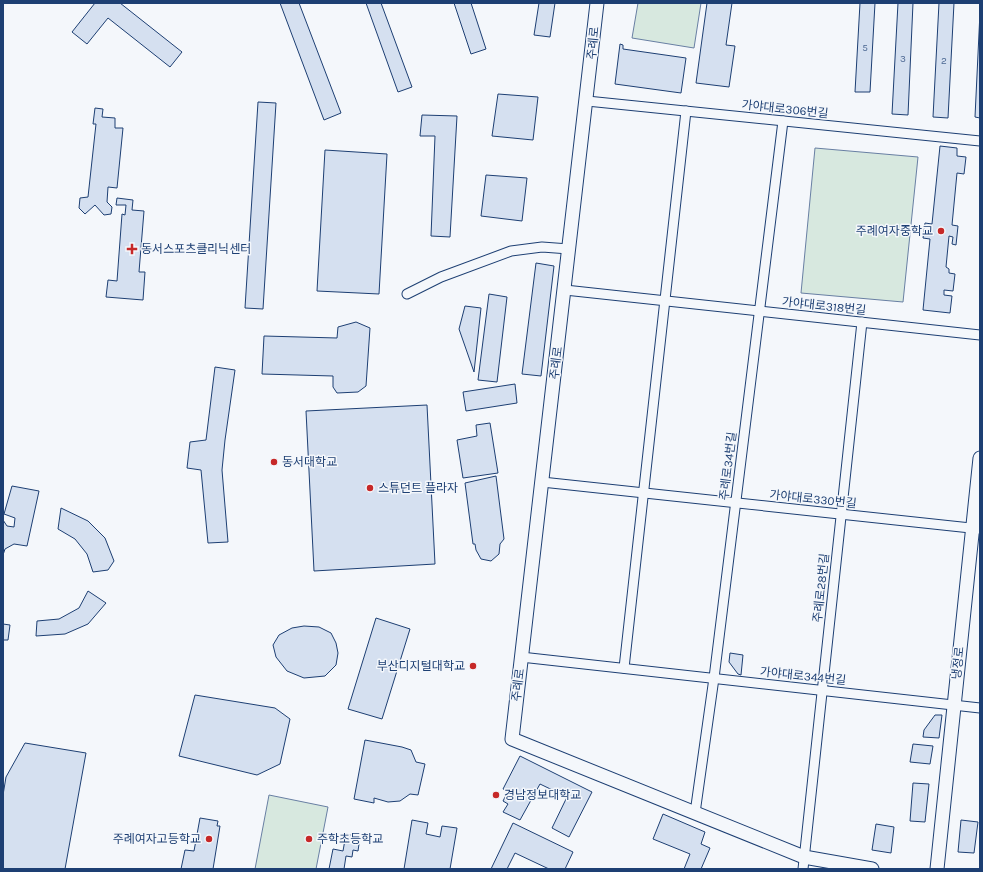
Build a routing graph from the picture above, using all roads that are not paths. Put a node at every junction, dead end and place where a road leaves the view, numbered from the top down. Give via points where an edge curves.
1 (597, 3) edge
2 (587, 101) junction
3 (686, 111) junction
4 (783, 121) junction
5 (980, 141) edge
6 (569, 249) junction
7 (564, 290) junction
8 (407, 294) dead end
9 (665, 301) junction
10 (760, 311) junction
11 (862, 322) junction
12 (980, 335) edge
13 (980, 458) edge
14 (542, 482) junction
15 (644, 493) junction
16 (736, 503) junction
17 (841, 514) junction
18 (976, 529) edge
19 (521, 657) junction
20 (624, 668) junction
21 (714, 678) junction
22 (822, 690) junction
23 (953, 704) junction
24 (980, 708) edge
25 (695, 813) junction
26 (803, 863) edge
27 (872, 869) edge
28 (937, 869) edge

1 - 2 street, 주례로
2 - 3 street, 가야대로306번길
2 - 6 street, 주례로
3 - 4 street, 가야대로306번길
3 - 9 street
4 - 5 street, 가야대로306번길
4 - 10 street, 주례로34번길
6 - 7 street, 주례로
6 - 8 street via 542,247 511,251 441,277
7 - 9 street, 가야대로318번길
7 - 14 street, 주례로
9 - 10 street, 가야대로318번길
9 - 15 street
10 - 11 street, 가야대로318번길
10 - 16 street, 주례로34번길
11 - 12 street, 가야대로318번길
11 - 17 street, 주례로28번길
13 - 18 street, 냉정로
14 - 15 street, 가야대로330번길
14 - 19 street, 주례로
15 - 16 street, 가야대로330번길
15 - 20 street
16 - 17 street, 가야대로330번길
16 - 21 street, 주례로34번길
17 - 18 street, 가야대로330번길
17 - 22 street, 주례로28번길
18 - 23 street, 냉정로
19 - 20 street, 가야대로344번길
19 - 25 street, 주례로 via 512,739
20 - 21 street, 가야대로344번길
21 - 22 street, 가야대로344번길
21 - 25 street, 주례로34번길
22 - 23 street, 가야대로344번길
22 - 26 street, 주례로28번길
23 - 24 street, 가야대로344번길
23 - 28 street, 냉정로
25 - 26 street, 주례로
26 - 27 street, 주례로

